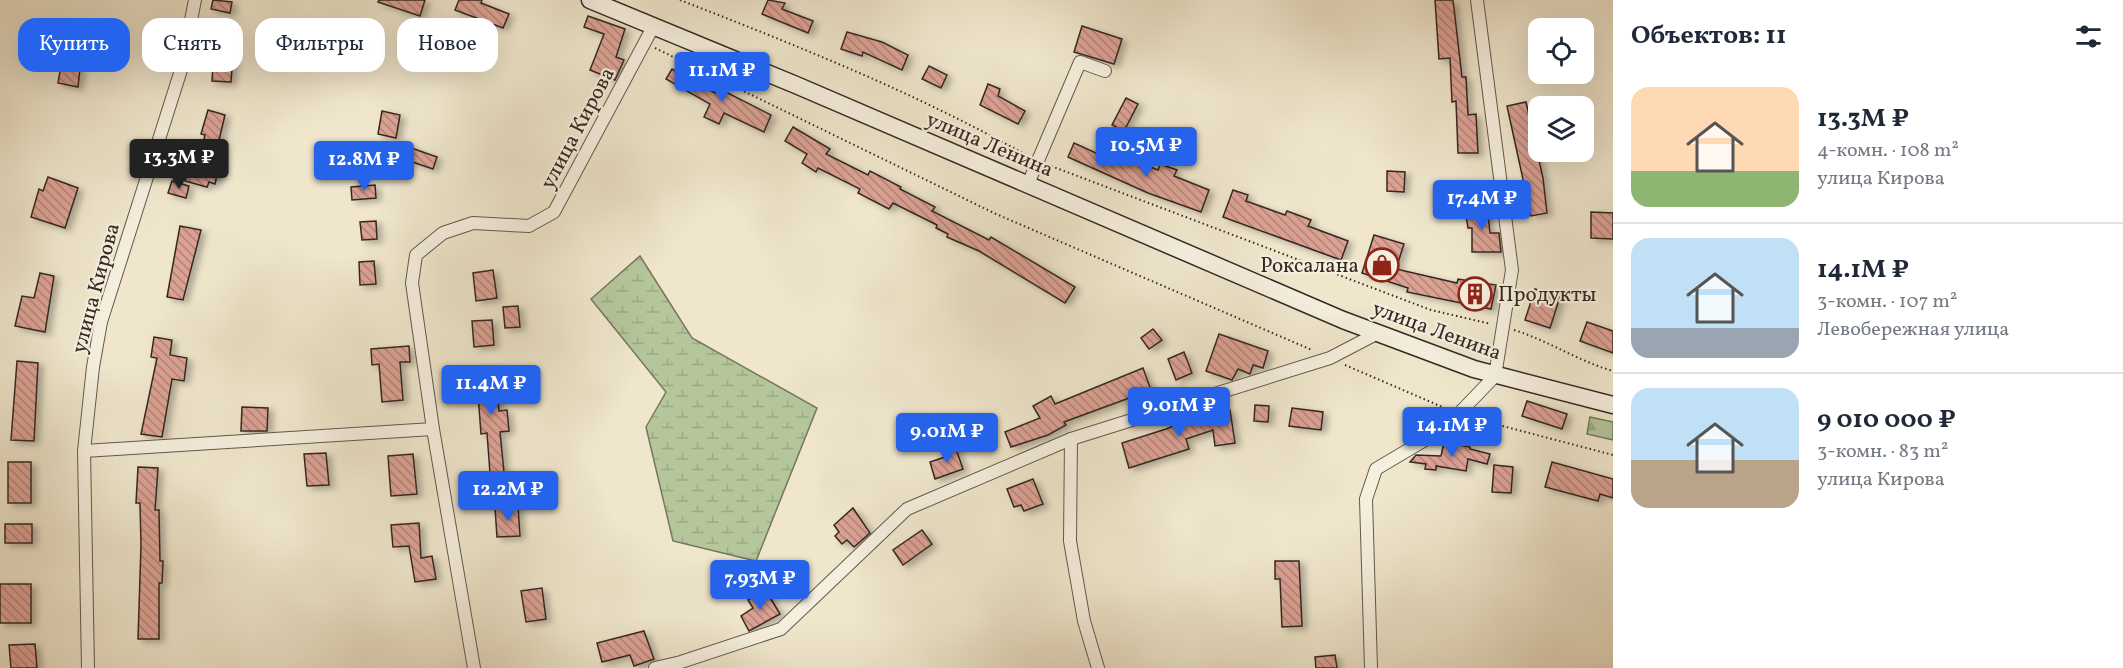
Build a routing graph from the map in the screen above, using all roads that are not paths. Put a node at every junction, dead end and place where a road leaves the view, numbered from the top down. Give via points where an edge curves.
1 (195, 0) edge
2 (590, 0) edge
3 (1478, 0) edge
4 (652, 27) junction
5 (1105, 71) dead end
6 (1028, 184) junction
7 (1378, 333) junction
8 (1495, 376) junction
9 (1613, 405) edge
10 (433, 429) junction
11 (1071, 439) junction
12 (84, 451) junction
13 (88, 668) edge
14 (474, 668) edge
15 (656, 668) edge
16 (1098, 668) edge
17 (1371, 668) edge

1 - 12 street, улица Кирова via 181,70 101,322
2 - 4 main road, улица Ленина
3 - 8 street via 1512,270
4 - 6 main road, улица Ленина
4 - 10 street, улица Кирова via 554,212 529,226 473,223 443,233 416,255 412,283
5 - 6 street via 1080,62
6 - 7 main road, улица Ленина
7 - 8 main road, улица Ленина
7 - 11 street via 1330,358
8 - 9 main road, улица Ленина
8 - 17 street via 1445,428 1376,469 1366,499
10 - 12 street
10 - 14 street, улица Кирова
11 - 15 street via 907,509 781,629
11 - 16 street via 1070,541 1084,621
12 - 13 street, улица Кирова

